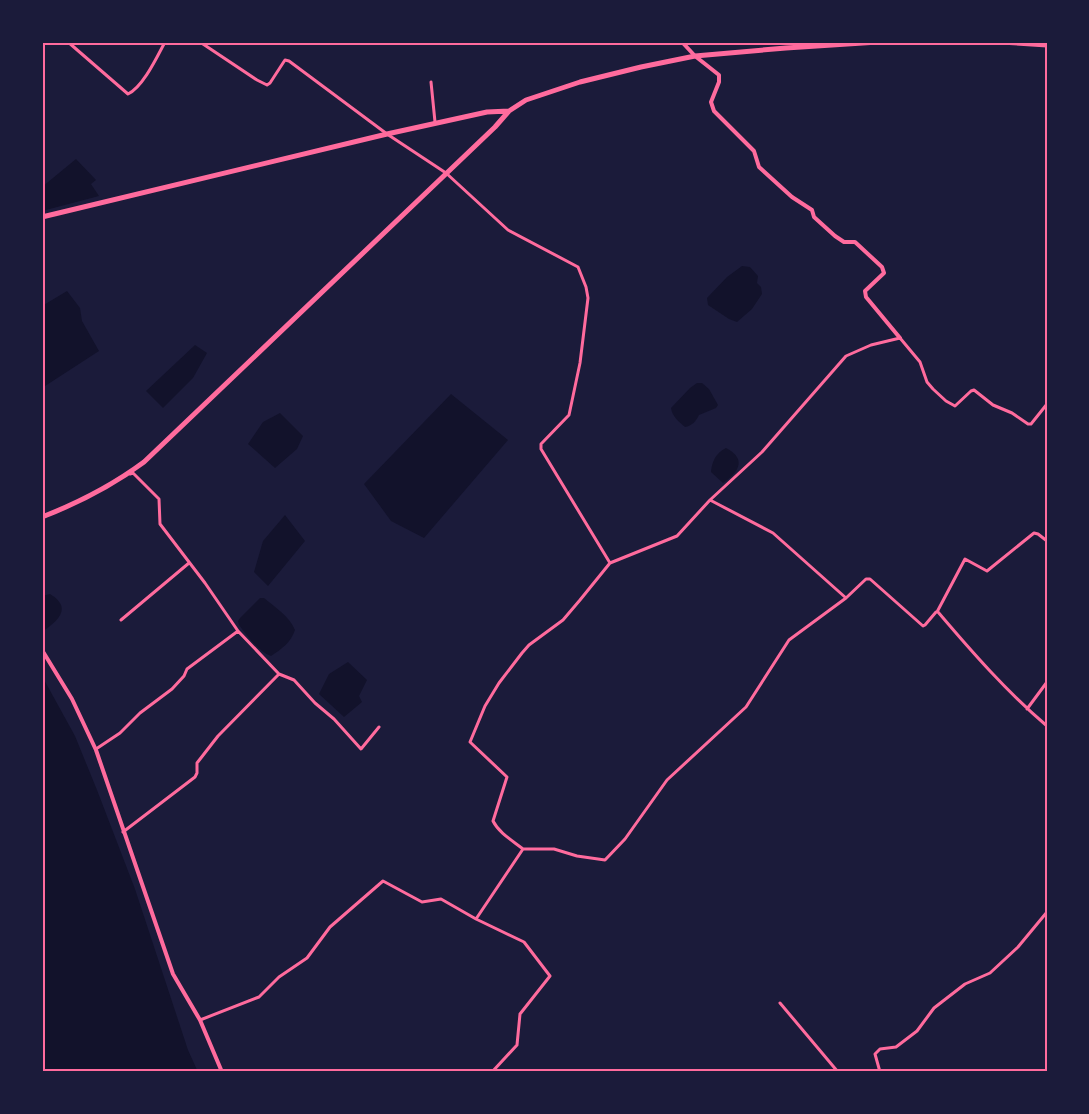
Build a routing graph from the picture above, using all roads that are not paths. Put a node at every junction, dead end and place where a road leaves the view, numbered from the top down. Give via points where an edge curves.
1 (68, 42) edge
2 (165, 42) edge
3 (200, 42) edge
4 (682, 42) edge
5 (792, 42) edge
6 (878, 42) edge
7 (1001, 42) edge
8 (1018, 43) edge
9 (1047, 45) edge
10 (786, 48) junction
11 (695, 56) junction
12 (431, 82) dead end
13 (509, 111) junction
14 (435, 124) junction
15 (387, 134) junction
16 (446, 173) junction
17 (42, 217) edge
18 (900, 338) junction
19 (1047, 404) edge
20 (128, 474) junction
21 (710, 500) junction
22 (42, 517) edge
23 (1047, 541) edge
24 (189, 563) junction
25 (610, 563) junction
26 (846, 598) junction
27 (937, 612) junction
28 (121, 620) dead end
29 (238, 631) junction
30 (42, 650) edge
31 (279, 674) junction
32 (1047, 682) edge
33 (1027, 710) junction
34 (1047, 726) edge
35 (379, 727) dead end
36 (96, 750) junction
37 (123, 832) junction
38 (523, 849) junction
39 (1047, 912) edge
40 (476, 919) junction
41 (780, 1003) dead end
42 (200, 1020) junction
43 (222, 1072) edge
44 (492, 1072) edge
45 (838, 1072) edge
46 (880, 1072) edge

1 - 2 street via 128,94 142,81
3 - 15 street via 267,85 285,60 289,61
4 - 11 street
5 - 10 street
6 - 10 main road
7 - 8 main road
8 - 9 main road
10 - 11 main road
11 - 13 main road via 580,82 526,100
11 - 18 street via 719,75 711,102 714,111 754,151 759,167 813,210 814,217 835,236 844,242 855,242 884,269 866,291 866,297
12 - 14 street
13 - 14 main road
13 - 16 main road
14 - 15 main road
15 - 16 street
15 - 17 main road
16 - 20 main road
16 - 25 street via 508,230 578,267 588,298 580,363 569,414 541,449
18 - 19 street via 920,362 927,382 955,406 974,390 993,405 1031,424
18 - 21 street via 846,356 762,452
20 - 22 main road
20 - 24 street via 132,473 159,499 160,524
21 - 25 street via 676,536
21 - 26 street via 773,533
23 - 27 street via 1034,533 987,572 965,559
24 - 28 street
24 - 29 street
25 - 38 street via 563,620 522,653 485,706 471,739 507,777 493,821
26 - 27 street via 870,579 923,626
26 - 38 street via 789,640 746,708 667,780 605,860 554,849
27 - 33 street
29 - 31 street
29 - 36 street via 187,669 172,689
30 - 36 street via 72,699
31 - 35 street via 294,680 361,750
31 - 37 street via 218,736 196,764 195,777
32 - 33 street
33 - 34 street
36 - 37 street
37 - 42 street via 173,974
38 - 40 street
39 - 46 street via 990,973 965,984 934,1008 917,1031 896,1047 880,1049 875,1054
40 - 42 street via 441,898 422,902 383,880 330,927 307,958 259,997
40 - 44 street via 524,942 550,976 520,1014 517,1045
41 - 45 street
42 - 43 street

